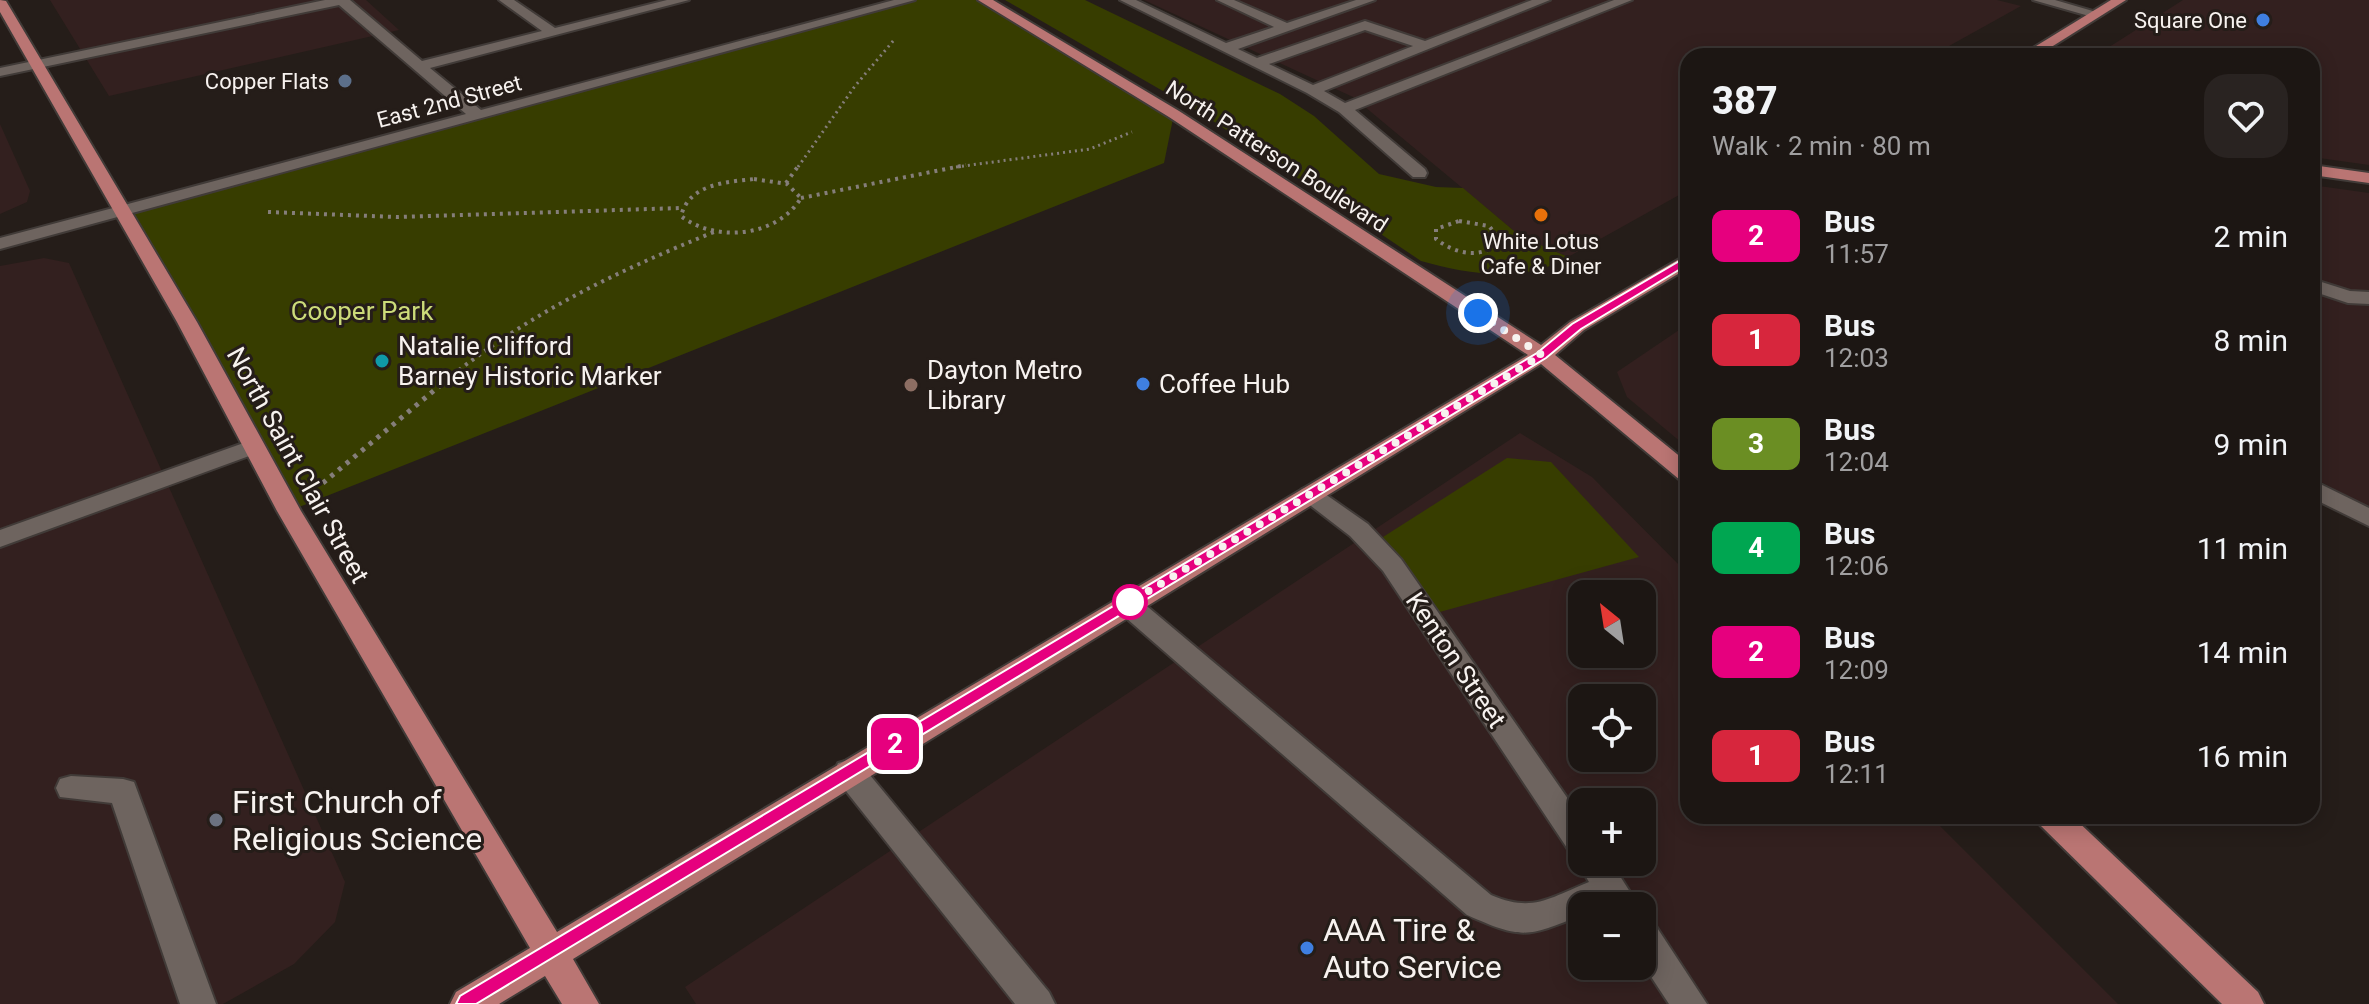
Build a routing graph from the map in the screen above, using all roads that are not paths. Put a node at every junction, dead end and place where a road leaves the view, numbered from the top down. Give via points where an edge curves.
1 (343, 0) edge
2 (505, 0) edge
3 (683, 0) edge
4 (909, 0) edge
5 (984, 0) edge
6 (1126, 0) edge
7 (1223, 0) edge
8 (1369, 0) edge
9 (1544, 0) edge
10 (1626, 0) edge
11 (2039, 0) edge
12 (2120, 0) edge
13 (0, 1) edge
14 (2096, 14) junction
15 (1287, 28) junction
16 (553, 33) junction
17 (1426, 46) junction
18 (1226, 48) junction
19 (2040, 48) edge
20 (1257, 63) junction
21 (36, 65) junction
22 (419, 66) junction
23 (0, 72) edge
24 (1312, 90) junction
25 (1344, 109) junction
26 (478, 116) junction
27 (2320, 171) edge
28 (1419, 173) dead end
29 (2369, 178) edge
30 (122, 211) junction
31 (0, 244) edge
32 (1680, 265) edge
33 (2320, 288) edge
34 (2369, 298) edge
35 (1542, 355) junction
36 (252, 447) junction
37 (1680, 468) edge
38 (2320, 492) edge
39 (1310, 494) junction
40 (2369, 518) edge
41 (0, 539) edge
42 (1127, 604) junction
43 (849, 772) junction
44 (71, 788) dead end
45 (1568, 824) edge
46 (2059, 824) edge
47 (1609, 885) edge
48 (553, 952) junction
49 (1656, 955) edge
50 (198, 1004) edge
51 (468, 1004) edge
52 (581, 1004) edge
53 (1037, 1004) edge
54 (1689, 1004) edge
55 (2246, 1004) edge

1 - 21 street
1 - 22 street
2 - 16 street
3 - 16 street
4 - 26 street, East 2nd Street
5 - 35 main road, North Patterson Boulevard via 1174,114
6 - 18 street
7 - 15 street
8 - 15 street
9 - 17 street
10 - 25 street
11 - 14 street
12 - 14 main road
13 - 21 main road, North Saint Clair Street
14 - 19 main road
15 - 18 street
16 - 22 street
17 - 20 street via 1365,25
17 - 24 street
18 - 20 street
20 - 24 street
21 - 23 street
21 - 30 main road, North Saint Clair Street
22 - 26 street
24 - 25 street
25 - 28 street
26 - 30 street, East 2nd Street
27 - 29 main road
30 - 31 street, East 2nd Street
30 - 36 main road, North Saint Clair Street
32 - 35 main road via 1577,326
33 - 34 street
35 - 37 main road, North Patterson Boulevard
35 - 39 main road
36 - 41 street
36 - 48 main road, North Saint Clair Street
38 - 40 street
39 - 42 main road
39 - 45 street, Kenton Street via 1359,530 1392,565
42 - 43 main road
42 - 47 street via 1479,905 1511,919 1531,920
43 - 48 main road
43 - 53 street
44 - 50 street via 123,791
46 - 55 main road
48 - 51 main road
48 - 52 main road, North Saint Clair Street
49 - 54 street

